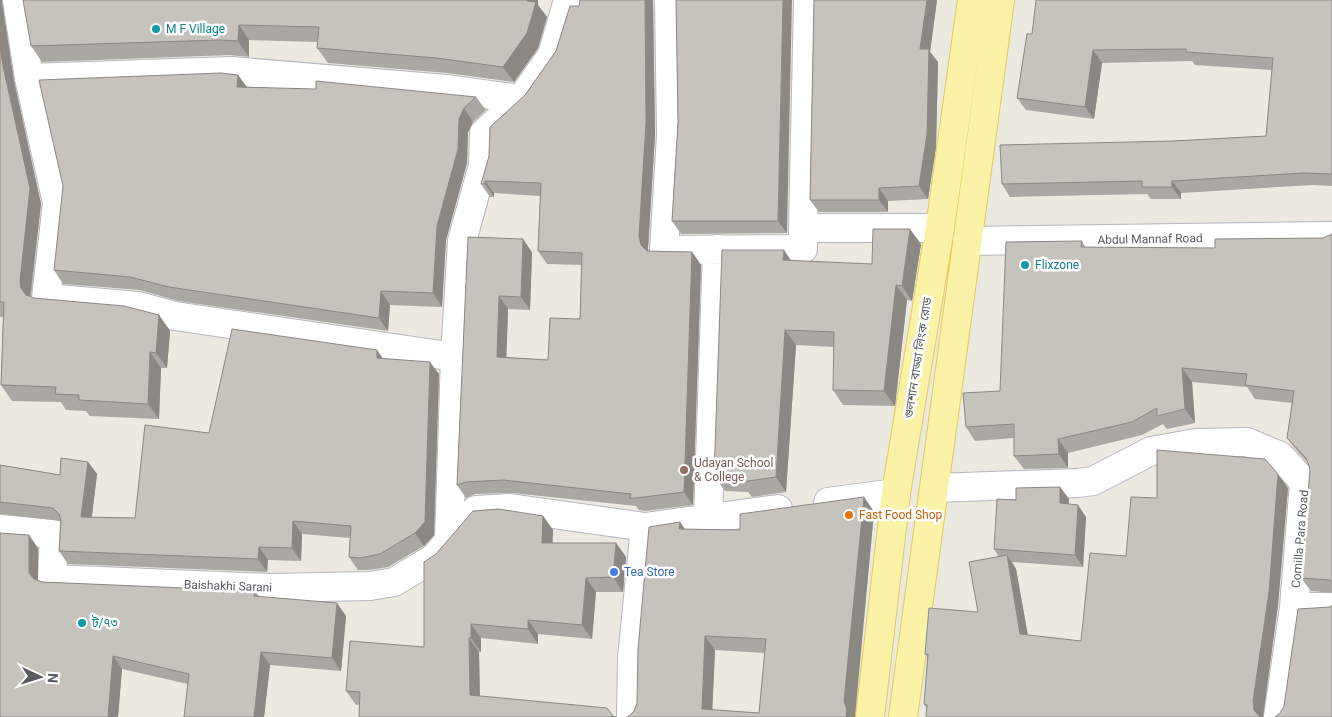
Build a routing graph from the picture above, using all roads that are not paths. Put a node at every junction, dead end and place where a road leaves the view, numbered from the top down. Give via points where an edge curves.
1 (17, 0) edge
2 (568, 0) edge
3 (669, 0) edge
4 (808, 0) edge
5 (972, 0) edge
6 (1000, 0) edge
7 (29, 78) junction
8 (521, 98) junction
9 (802, 228) junction
10 (940, 228) junction
11 (1332, 236) edge
12 (967, 241) junction
13 (717, 249) junction
14 (455, 357) junction
15 (935, 488) junction
16 (896, 493) junction
17 (708, 519) junction
18 (646, 527) junction
19 (0, 529) edge
20 (449, 540) junction
21 (1294, 607) junction
22 (1332, 607) edge
23 (631, 717) edge
24 (870, 717) edge
25 (903, 717) edge
26 (1278, 717) edge

1 - 7 street
2 - 8 street via 552,55
3 - 13 street via 671,135 664,250
4 - 9 street
5 - 10 main road, গুলশান বাড্ডা লিংক রোড
6 - 12 main road
7 - 8 street via 231,71
7 - 14 street via 56,203 46,298 138,306 175,316
8 - 14 street via 484,132 483,165 462,241
9 - 10 street
9 - 13 street via 803,249
10 - 16 main road, গুলশান বাড্ডা লিংক রোড
11 - 12 street, Abdul Mannaf Road
12 - 15 main road
13 - 17 street
14 - 20 street
15 - 21 street, Comilla Para Road via 1093,481 1151,451 1196,443 1247,442 1280,456 1304,482
15 - 25 main road
16 - 17 street
16 - 24 main road, গুলশান বাড্ডা লিংক রোড
17 - 18 street
18 - 20 street, Baishakhi Sarani via 510,508 476,510
18 - 23 street via 632,658
19 - 20 street, Baishakhi Sarani via 54,534 52,579 270,588 370,586 394,582 434,558
21 - 22 street
21 - 26 street, Comilla Para Road

